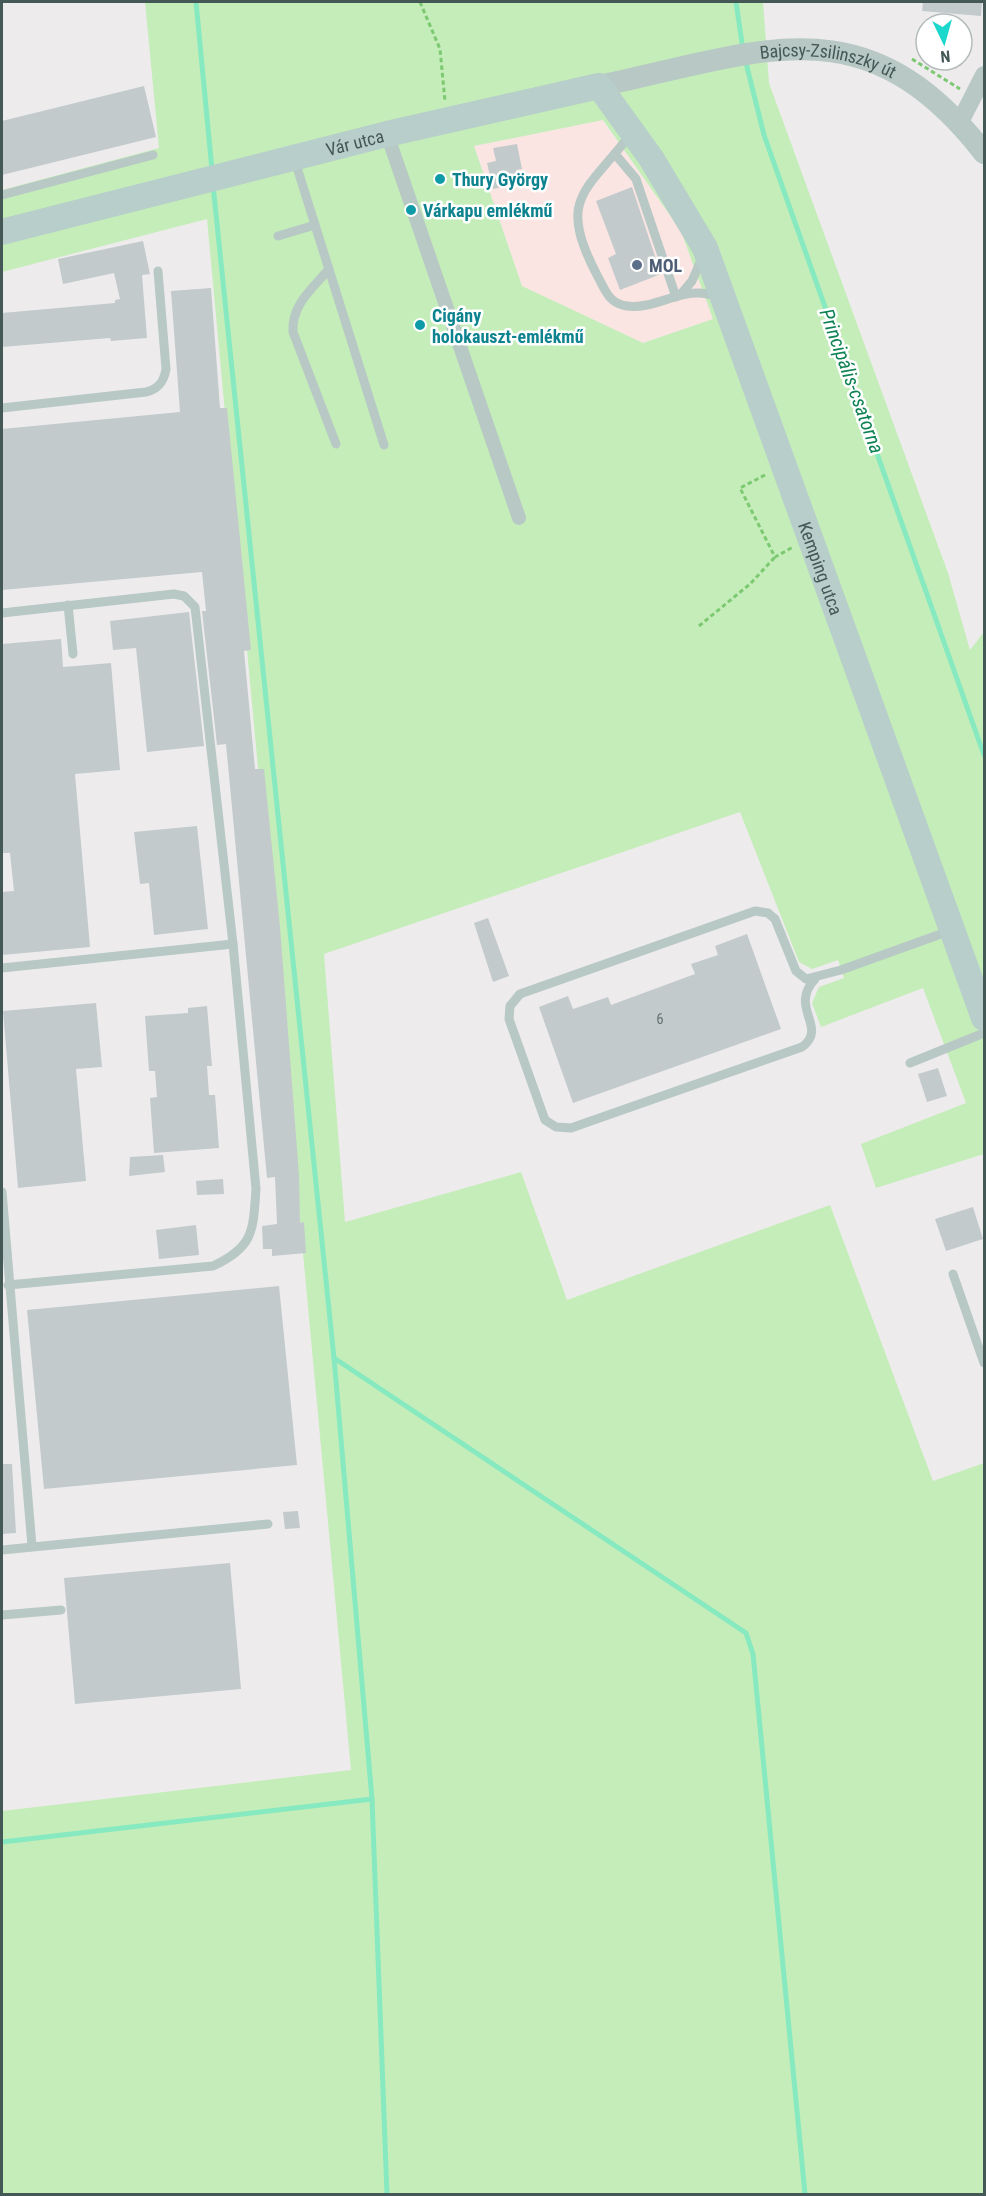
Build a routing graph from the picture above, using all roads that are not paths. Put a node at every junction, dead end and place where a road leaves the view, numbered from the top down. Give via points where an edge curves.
1 (712, 62) joint
2 (984, 75) edge
3 (599, 86) junction
4 (960, 122) junction
5 (634, 131) junction
6 (387, 134) junction
7 (984, 153) edge
8 (615, 154) junction
9 (153, 155) dead end
10 (295, 158) junction
11 (2, 195) edge
12 (315, 225) junction
13 (2, 232) edge
14 (278, 236) dead end
15 (705, 248) junction
16 (330, 269) junction
17 (158, 272) dead end
18 (679, 295) junction
19 (726, 300) junction
20 (2, 408) edge
21 (336, 444) dead end
22 (384, 445) dead end
23 (519, 518) dead end
24 (68, 605) junction
25 (2, 613) edge
26 (73, 654) dead end
27 (953, 930) junction
28 (233, 944) junction
29 (2, 968) edge
30 (815, 979) junction
31 (984, 1018) edge
32 (984, 1033) edge
33 (910, 1062) dead end
34 (2, 1192) edge
35 (953, 1274) dead end
36 (8, 1285) junction
37 (12, 1321) junction
38 (2, 1322) edge
39 (984, 1363) edge
40 (268, 1524) dead end
41 (32, 1546) junction
42 (2, 1550) edge
43 (61, 1610) dead end
44 (2, 1615) edge

1 - 3 street, Vár utca
1 - 4 street, Bajcsy-Zsilinszky út via 767,50 829,50 876,62 918,86
2 - 4 street
3 - 5 main road, Kemping utca
3 - 6 main road, Vár utca
4 - 7 street, Bajcsy-Zsilinszky út
5 - 8 lane
5 - 15 main road, Kemping utca
6 - 10 main road, Vár utca
6 - 23 street
8 - 18 lane via 636,179
8 - 18 lane via 582,192 578,222 588,258 613,302 638,306
9 - 11 lane
10 - 12 lane
10 - 13 main road, Vár utca
12 - 14 lane
12 - 16 lane
15 - 18 lane via 692,281
15 - 19 main road, Kemping utca
16 - 21 lane via 296,309 292,320
16 - 22 lane
17 - 20 lane via 166,369 157,388
18 - 19 lane via 711,294
19 - 27 main road, Kemping utca
24 - 25 lane
24 - 26 lane
24 - 28 lane via 174,594 184,596 195,607
27 - 30 lane
27 - 31 main road, Kemping utca
28 - 29 lane
28 - 36 lane via 256,1189 247,1241 235,1256 213,1266
30 - 30 lane via 798,975 775,920 768,913 755,910 520,994 510,1006 509,1019 545,1120 556,1127 571,1128 802,1047 812,1030 804,992
32 - 33 lane
34 - 36 lane
35 - 39 lane
36 - 37 lane
37 - 38 lane
37 - 41 lane
40 - 41 lane
41 - 42 lane
43 - 44 lane

